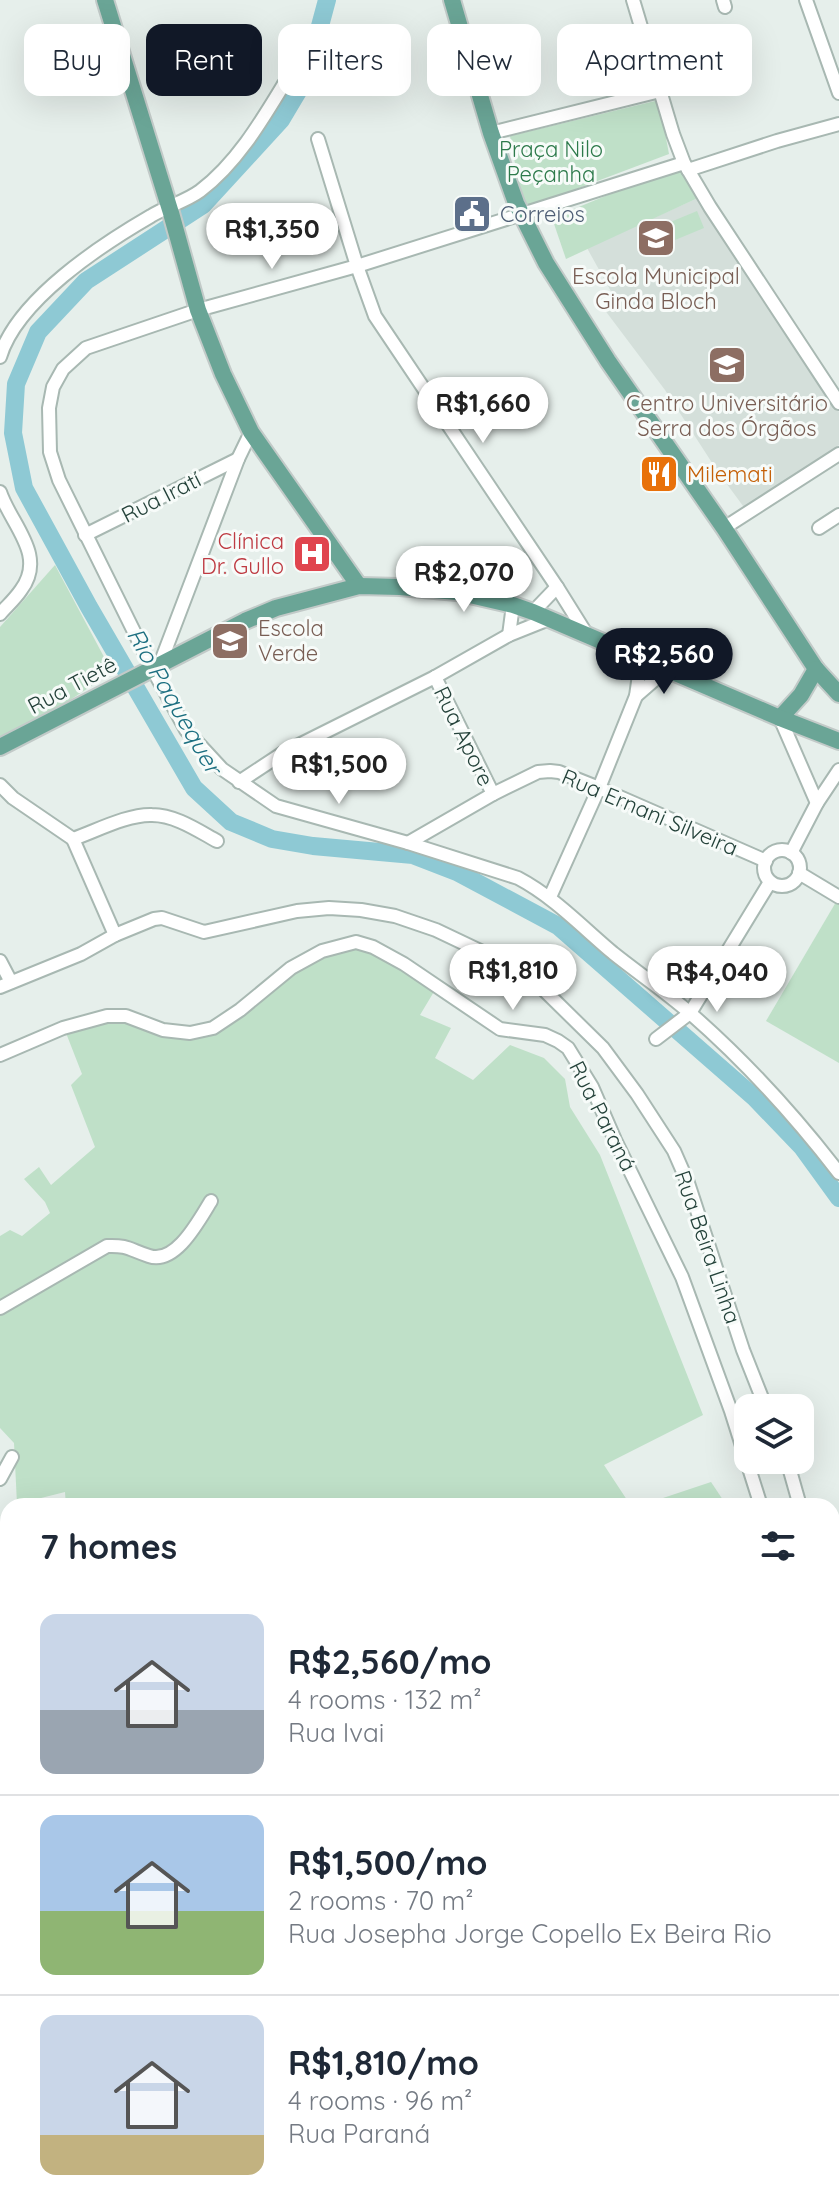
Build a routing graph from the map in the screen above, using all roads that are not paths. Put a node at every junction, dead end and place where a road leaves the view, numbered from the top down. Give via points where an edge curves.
1 (105, 0) edge
2 (452, 0) edge
3 (633, 0) edge
4 (797, 0) edge
5 (806, 0) edge
6 (810, 14) junction
7 (640, 24) edge
8 (278, 93) edge
9 (839, 93) edge
10 (640, 96) edge
11 (662, 96) edge
12 (839, 124) edge
13 (491, 133) junction
14 (318, 139) dead end
15 (686, 167) junction
16 (518, 209) junction
17 (170, 210) junction
18 (357, 266) junction
19 (198, 310) junction
20 (1, 349) edge
21 (839, 403) edge
22 (251, 432) junction
23 (839, 454) edge
24 (238, 459) junction
25 (0, 492) edge
26 (3, 510) edge
27 (839, 515) edge
28 (724, 528) junction
29 (819, 528) dead end
30 (85, 535) junction
31 (359, 586) junction
32 (557, 587) junction
33 (513, 605) junction
34 (0, 614) edge
35 (541, 616) junction
36 (509, 635) junction
37 (587, 635) junction
38 (641, 660) junction
39 (151, 668) junction
40 (667, 669) junction
41 (816, 669) junction
42 (435, 677) junction
43 (839, 694) edge
44 (636, 696) junction
45 (780, 718) junction
46 (839, 741) edge
47 (0, 747) edge
48 (839, 770) edge
49 (239, 782) junction
50 (0, 785) edge
51 (599, 788) junction
52 (493, 794) junction
53 (817, 803) junction
54 (73, 839) junction
55 (217, 841) dead end
56 (408, 843) junction
57 (791, 853) junction
58 (766, 861) junction
59 (799, 873) junction
60 (770, 882) junction
61 (550, 897) junction
62 (839, 897) edge
63 (115, 935) junction
64 (0, 961) edge
65 (6, 985) edge
66 (690, 1013) junction
67 (656, 1039) dead end
68 (0, 1055) edge
69 (839, 1173) edge
70 (211, 1201) dead end
71 (0, 1308) edge
72 (760, 1394) edge
73 (12, 1457) dead end
74 (791, 1474) edge
75 (0, 1479) edge
76 (758, 1498) edge
77 (798, 1498) edge

1 - 17 main road
2 - 13 main road
3 - 7 street
4 - 6 street
5 - 6 street
6 - 9 street
8 - 17 street via 223,169
10 - 13 street
11 - 15 street
12 - 15 street
13 - 16 main road
14 - 18 street
15 - 16 street
15 - 21 street
16 - 18 street
16 - 28 main road via 608,361
17 - 19 main road
17 - 20 street via 152,215 60,279 20,319
18 - 19 street
18 - 32 street via 375,316
19 - 22 main road
19 - 30 street via 86,348 53,387 50,452
22 - 24 street
22 - 31 main road
23 - 28 street
24 - 30 street, Rua Iratí
24 - 39 street
25 - 26 street
26 - 34 street via 27,546 31,570
27 - 29 street
28 - 41 main road
30 - 39 street
31 - 33 main road, Rua Tietê via 457,592
31 - 39 main road, Rua Tietê via 276,608
32 - 35 street
32 - 37 street
33 - 35 main road, Rua Tietê
33 - 36 street
35 - 36 street
35 - 37 main road, Rua Tietê
36 - 42 street
37 - 38 main road, Rua Tietê
38 - 40 main road, Rua Tietê
38 - 44 street
39 - 47 main road, Rua Tietê
39 - 49 street via 186,730
40 - 44 street
40 - 45 main road, Rua Tietê
41 - 43 main road
41 - 45 main road
42 - 49 street via 283,753
42 - 52 street, Rua Apore
44 - 51 street
45 - 46 main road, Rua Tietê
45 - 53 street
48 - 53 street
49 - 56 street via 276,806
50 - 54 street
51 - 52 street, Rua Ernani Silveira via 550,771
51 - 58 street, Rua Ernani Silveira
51 - 61 street
52 - 56 street, Rua Ernani Silveira
53 - 57 street
54 - 55 street via 151,814 180,821
54 - 63 street
56 - 61 street via 518,878
57 - 58 street via 780,850
57 - 59 street
58 - 60 street via 764,872
59 - 60 street via 787,885
59 - 62 street
60 - 66 street
61 - 66 street
63 - 65 street, Rua Beira Linha
63 - 72 street, Rua Beira Linha via 162,918 204,932 297,911 361,910 436,930 497,959 543,989 603,1048 674,1151
64 - 65 street
66 - 67 street
66 - 69 street via 787,1108
68 - 76 street, Rua Paraná via 107,1016 126,1016 163,1030 190,1033 213,1028 291,968 322,951 356,942 404,964 500,1029 558,1041 592,1087 682,1277
70 - 71 street via 173,1252 150,1257 123,1245 107,1246
73 - 75 street
74 - 77 street

